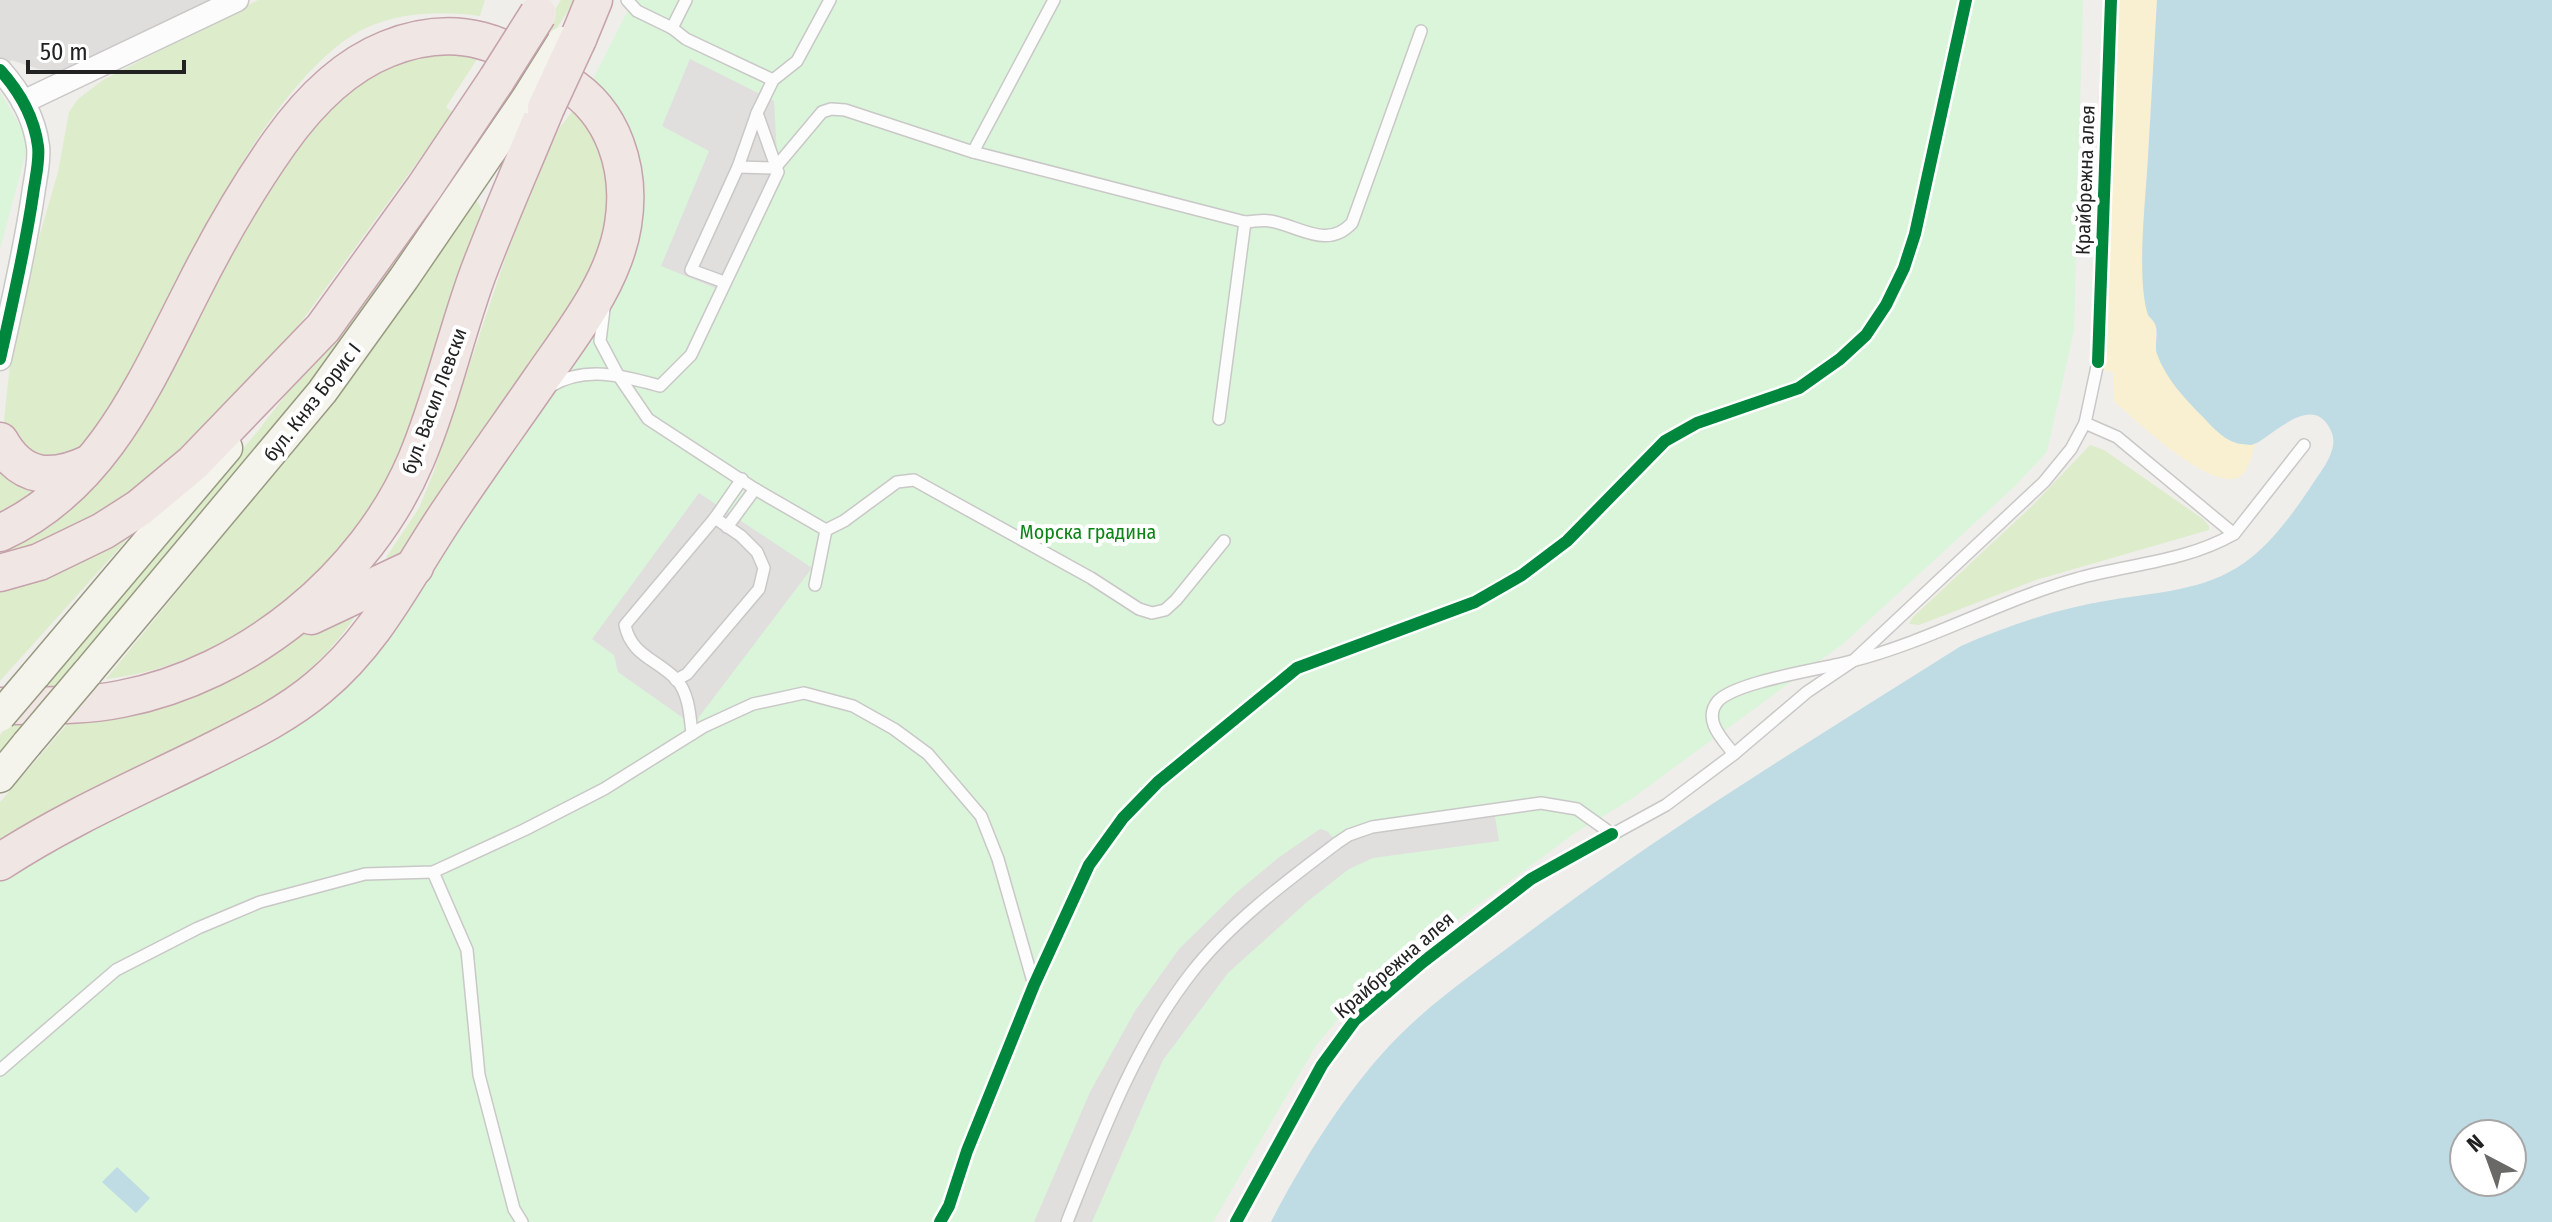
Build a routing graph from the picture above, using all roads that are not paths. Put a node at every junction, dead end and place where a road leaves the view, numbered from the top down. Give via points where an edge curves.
1 (237, 0) edge
2 (588, 0) edge
3 (594, 0) edge
4 (627, 0) edge
5 (686, 0) edge
6 (830, 0) edge
7 (1054, 0) edge
8 (2111, 0) edge
9 (542, 5) edge
10 (672, 28) junction
11 (1421, 31) dead end
12 (573, 36) junction
13 (0, 70) edge
14 (773, 80) junction
15 (23, 102) junction
16 (536, 103) junction
17 (757, 113) junction
18 (973, 152) junction
19 (738, 167) junction
20 (775, 168) junction
21 (1245, 222) junction
22 (607, 277) junction
23 (724, 282) junction
24 (323, 328) junction
25 (0, 359) edge
26 (618, 375) junction
27 (517, 414) junction
28 (1219, 419) dead end
29 (2085, 423) junction
30 (0, 441) edge
31 (2304, 445) dead end
32 (95, 460) junction
33 (742, 479) junction
34 (755, 489) junction
35 (715, 518) junction
36 (727, 527) junction
37 (826, 530) junction
38 (0, 533) edge
39 (2234, 534) junction
40 (1224, 541) dead end
41 (415, 567) junction
42 (0, 573) edge
43 (815, 585) dead end
44 (262, 639) junction
45 (1853, 661) junction
46 (676, 680) junction
47 (0, 706) edge
48 (0, 716) edge
49 (692, 734) junction
50 (1734, 754) junction
51 (0, 777) edge
52 (1612, 834) junction
53 (0, 862) edge
54 (433, 872) junction
55 (1034, 985) dead end
56 (0, 1070) edge
57 (522, 1222) edge
58 (1067, 1222) edge
59 (1236, 1222) edge

1 - 15 street
2 - 12 main road
3 - 12 highway, бул. Васил Левски
4 - 10 lane via 637,11
5 - 10 lane
6 - 14 lane via 797,61
7 - 18 lane
8 - 29 lane, Крайбрежна алея via 2098,362
9 - 24 highway, бул. Княз Борис I, bridge via 424,188
10 - 14 lane
11 - 21 lane via 1352,223 1337,236 1326,237 1267,220
12 - 16 highway, бул. Васил Левски, bridge
13 - 15 street
14 - 17 lane
15 - 25 street via 39,149
16 - 44 highway, бул. Васил Левски via 415,461 395,501 360,552
16 - 51 main road, бул. Княз Борис I, bridge via 322,392
17 - 19 lane
17 - 20 lane
18 - 20 lane via 831,109 814,119
18 - 21 lane
19 - 20 lane
19 - 23 lane via 691,270
20 - 23 lane via 778,172
21 - 28 lane
22 - 26 lane via 600,341
22 - 27 highway
22 - 32 highway via 623,228 625,180 613,136 587,96 522,55 476,38 438,36 388,48 353,67 321,94 257,174 137,400
23 - 26 lane via 691,355 660,386
24 - 42 highway via 193,463 148,502 62,552
24 - 48 main road, бул. Княз Борис I, bridge
26 - 27 lane via 578,374 553,384
26 - 33 lane via 648,419
27 - 41 highway
29 - 39 lane via 2117,437
29 - 45 lane, Крайбрежна алея via 2044,482
30 - 32 highway via 13,459 40,474 68,474
31 - 39 lane
32 - 38 highway via 37,514
33 - 34 lane
33 - 35 lane
34 - 36 lane
34 - 37 lane
35 - 36 lane
35 - 46 lane via 625,625 628,641
36 - 46 lane via 757,552 764,568 759,589 687,674
37 - 40 lane via 897,482 914,480 1152,613 1176,600
37 - 43 lane
39 - 45 lane via 2182,556 2076,579
41 - 44 highway
41 - 53 highway via 362,644 291,709
44 - 47 highway, бул. Васил Левски via 175,685 122,699
45 - 50 lane, Крайбрежна алея
45 - 50 lane via 1806,670 1719,700 1713,725
46 - 49 lane via 685,696
49 - 54 lane via 604,789
49 - 55 lane via 753,704 804,693 853,706 894,729 928,754 981,816
50 - 52 lane, Крайбрежна алея via 1666,805
52 - 58 lane via 1577,809 1541,803 1372,827 1337,843 1247,915 1193,971 1133,1065
52 - 59 lane, Крайбрежна алея via 1531,879 1355,1020 1322,1065
54 - 56 lane via 365,874 260,902 198,928 116,970
54 - 57 lane via 467,950 479,1075 514,1209

